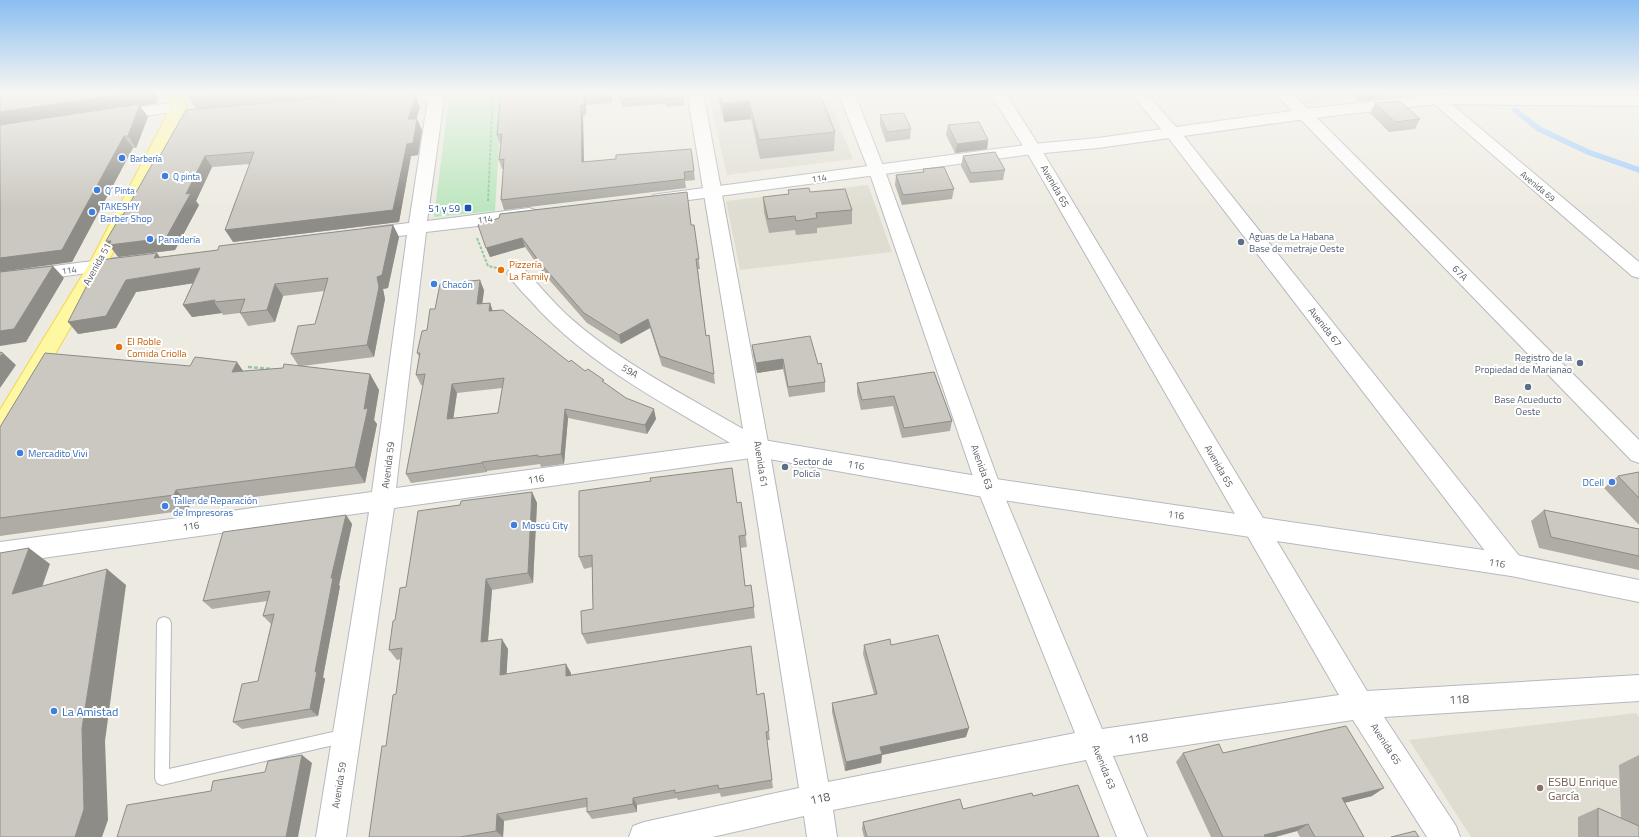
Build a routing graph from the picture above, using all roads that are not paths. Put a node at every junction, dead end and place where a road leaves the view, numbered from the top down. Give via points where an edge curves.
1 (167, 131) edge
2 (435, 131) edge
3 (701, 131) edge
4 (861, 131) edge
5 (1021, 131) edge
6 (1186, 131) edge
7 (1322, 131) edge
8 (1474, 131) edge
9 (1173, 133) junction
10 (1033, 150) junction
11 (877, 171) junction
12 (712, 192) junction
13 (642, 200) edge
14 (541, 212) edge
15 (417, 228) junction
16 (347, 236) edge
17 (136, 262) edge
18 (97, 266) junction
19 (1639, 272) edge
20 (517, 273) road end
21 (0, 279) edge
22 (0, 430) edge
23 (758, 448) junction
24 (1639, 454) edge
25 (989, 488) junction
26 (384, 500) junction
27 (1255, 526) junction
28 (0, 553) edge
29 (1511, 565) junction
30 (1639, 591) edge
31 (164, 622) dead end
32 (1639, 688) edge
33 (1360, 705) junction
34 (347, 735) junction
35 (1095, 744) junction
36 (815, 799) junction
37 (331, 837) edge
38 (644, 837) edge
39 (822, 837) edge
40 (1132, 837) edge
41 (1445, 837) edge

1 - 18 main road, Avenida 51
2 - 15 street, Avenida 59
3 - 12 street, Avenida 61
4 - 11 street, Avenida 63
5 - 10 street, Avenida 65
6 - 9 street, 114
7 - 24 street, 67A
8 - 19 street, Avenida 69
9 - 10 street, 114
9 - 29 street, Avenida 67
10 - 11 street, 114
10 - 27 street, Avenida 65
11 - 12 street, 114
11 - 25 street, Avenida 63
12 - 13 street, 114
12 - 23 street, Avenida 61
14 - 15 street, 114
15 - 16 street, 114
15 - 26 street, Avenida 59
17 - 18 street, 114
18 - 21 street, 114
18 - 22 main road, Avenida 51
20 - 23 street, 59A via 543,303 596,350
23 - 25 street, 116
23 - 26 street, 116
23 - 36 street, Avenida 61
25 - 27 street, 116
25 - 35 street, Avenida 63
26 - 28 street, 116
26 - 34 street, Avenida 59
27 - 29 street, 116
27 - 33 street, Avenida 65
29 - 30 street, 116
31 - 34 lane via 162,778
32 - 33 street, 118
33 - 35 street, 118
33 - 41 street, Avenida 65
34 - 37 street, Avenida 59
35 - 36 street, 118
35 - 40 street, Avenida 63
36 - 38 street, 118
36 - 39 street, Avenida 61

